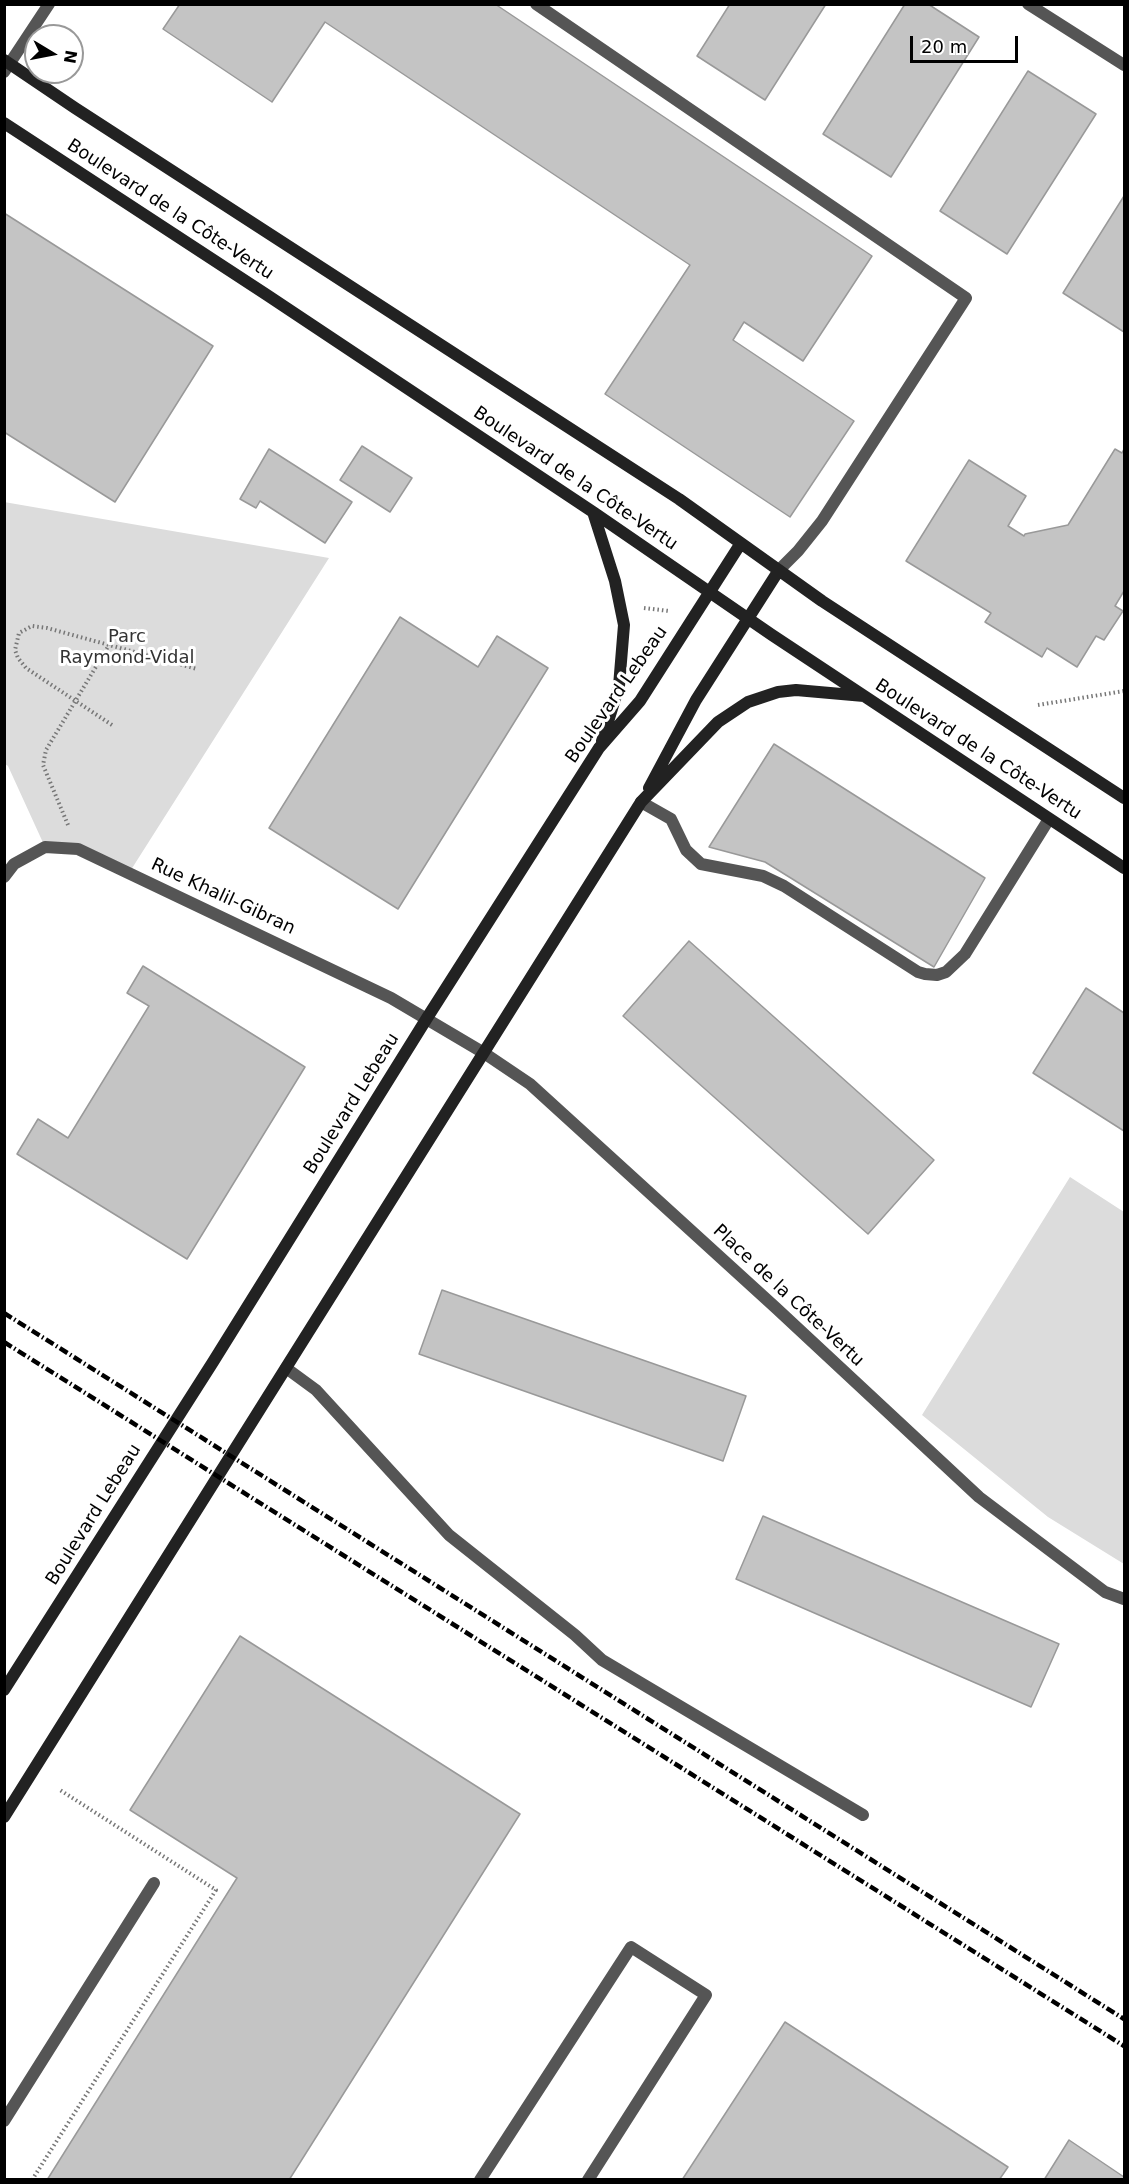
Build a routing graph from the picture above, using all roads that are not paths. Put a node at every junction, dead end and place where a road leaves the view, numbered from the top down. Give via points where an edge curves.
1 (49, 4) edge
2 (536, 4) edge
3 (1028, 4) edge
4 (7, 65) edge
5 (1125, 65) edge
6 (4, 123) edge
7 (594, 512) junction
8 (741, 543) junction
9 (779, 570) junction
10 (708, 591) junction
11 (747, 618) junction
12 (864, 696) junction
13 (599, 748) junction
14 (1125, 798) edge
15 (641, 802) junction
16 (1049, 819) junction
17 (1125, 868) edge
18 (4, 877) edge
19 (427, 1018) junction
20 (484, 1053) junction
21 (286, 1368) junction
22 (1125, 1599) edge
23 (4, 1690) edge
24 (863, 1815) dead end
25 (4, 1817) edge
26 (154, 1883) dead end
27 (4, 2121) edge
28 (480, 2180) edge
29 (588, 2180) edge

1 - 4 street
2 - 9 street via 966,298 822,521
3 - 5 street
4 - 8 main road, Boulevard de la Côte-Vertu
6 - 7 main road, Boulevard de la Côte-Vertu
7 - 10 main road, Boulevard de la Côte-Vertu
7 - 13 main road via 624,625 619,686
8 - 9 main road, Boulevard de la Côte-Vertu
8 - 10 main road, Boulevard Lebeau
9 - 11 main road
9 - 14 main road, Boulevard de la Côte-Vertu via 822,602
10 - 11 main road, Boulevard de la Côte-Vertu
10 - 13 main road, Boulevard Lebeau via 640,701
11 - 12 main road, Boulevard de la Côte-Vertu
11 - 15 main road via 696,700
12 - 15 main road via 796,690 748,702 718,722
12 - 16 main road, Boulevard de la Côte-Vertu
13 - 19 main road, Boulevard Lebeau
15 - 16 street via 671,819 687,850 701,864 763,876 918,972 937,975 955,966 964,954
15 - 20 main road
16 - 17 main road, Boulevard de la Côte-Vertu
18 - 19 street, Rue Khalil-Gibran via 14,864 45,847 78,849
19 - 20 street, Place de la Côte-Vertu
19 - 23 main road, Boulevard Lebeau
20 - 21 main road
20 - 22 street, Place de la Côte-Vertu via 530,1084 979,1497 1105,1592
21 - 24 street via 315,1390 448,1535 602,1660
21 - 25 main road
26 - 27 street
28 - 29 street via 631,1947 706,1995

